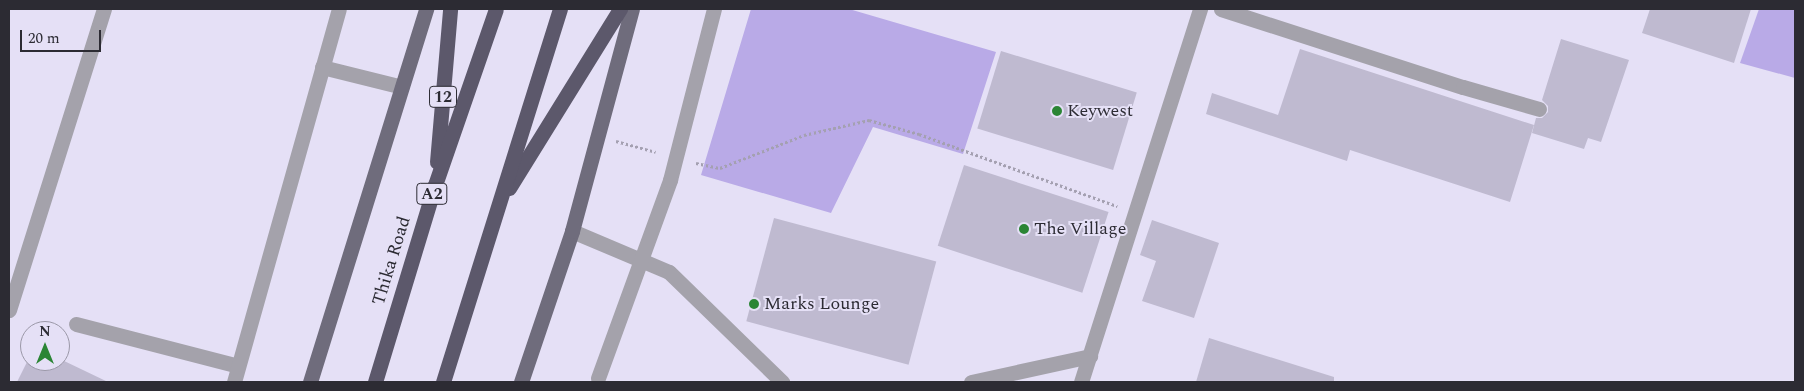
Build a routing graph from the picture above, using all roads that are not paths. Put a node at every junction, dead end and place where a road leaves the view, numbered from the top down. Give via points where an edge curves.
1 (104, 9) edge
2 (339, 9) edge
3 (426, 9) edge
4 (450, 9) edge
5 (496, 9) edge
6 (560, 9) edge
7 (620, 9) edge
8 (632, 9) edge
9 (714, 9) edge
10 (1200, 9) edge
11 (1221, 9) edge
12 (322, 67) junction
13 (402, 87) junction
14 (1539, 109) dead end
15 (435, 185) junction
16 (498, 207) junction
17 (572, 231) junction
18 (641, 260) junction
19 (9, 310) edge
20 (76, 324) dead end
21 (1090, 356) junction
22 (238, 366) junction
23 (598, 378) dead end
24 (234, 382) edge
25 (310, 382) edge
26 (375, 382) edge
27 (443, 382) edge
28 (521, 382) edge
29 (782, 382) edge
30 (971, 382) edge
31 (1081, 382) edge

1 - 19 street
2 - 12 street
3 - 13 main road
4 - 15 highway, 12
5 - 15 highway, Thika Road / A2
6 - 16 highway
7 - 16 highway
8 - 17 main road
9 - 18 street via 670,180
10 - 21 street
11 - 14 street
12 - 13 street
12 - 22 street
13 - 25 main road
15 - 26 highway, Thika Road / A2
16 - 27 highway
17 - 18 street
17 - 28 main road
18 - 23 street
18 - 29 street via 669,272
20 - 22 street
21 - 30 street
21 - 31 street
22 - 24 street

